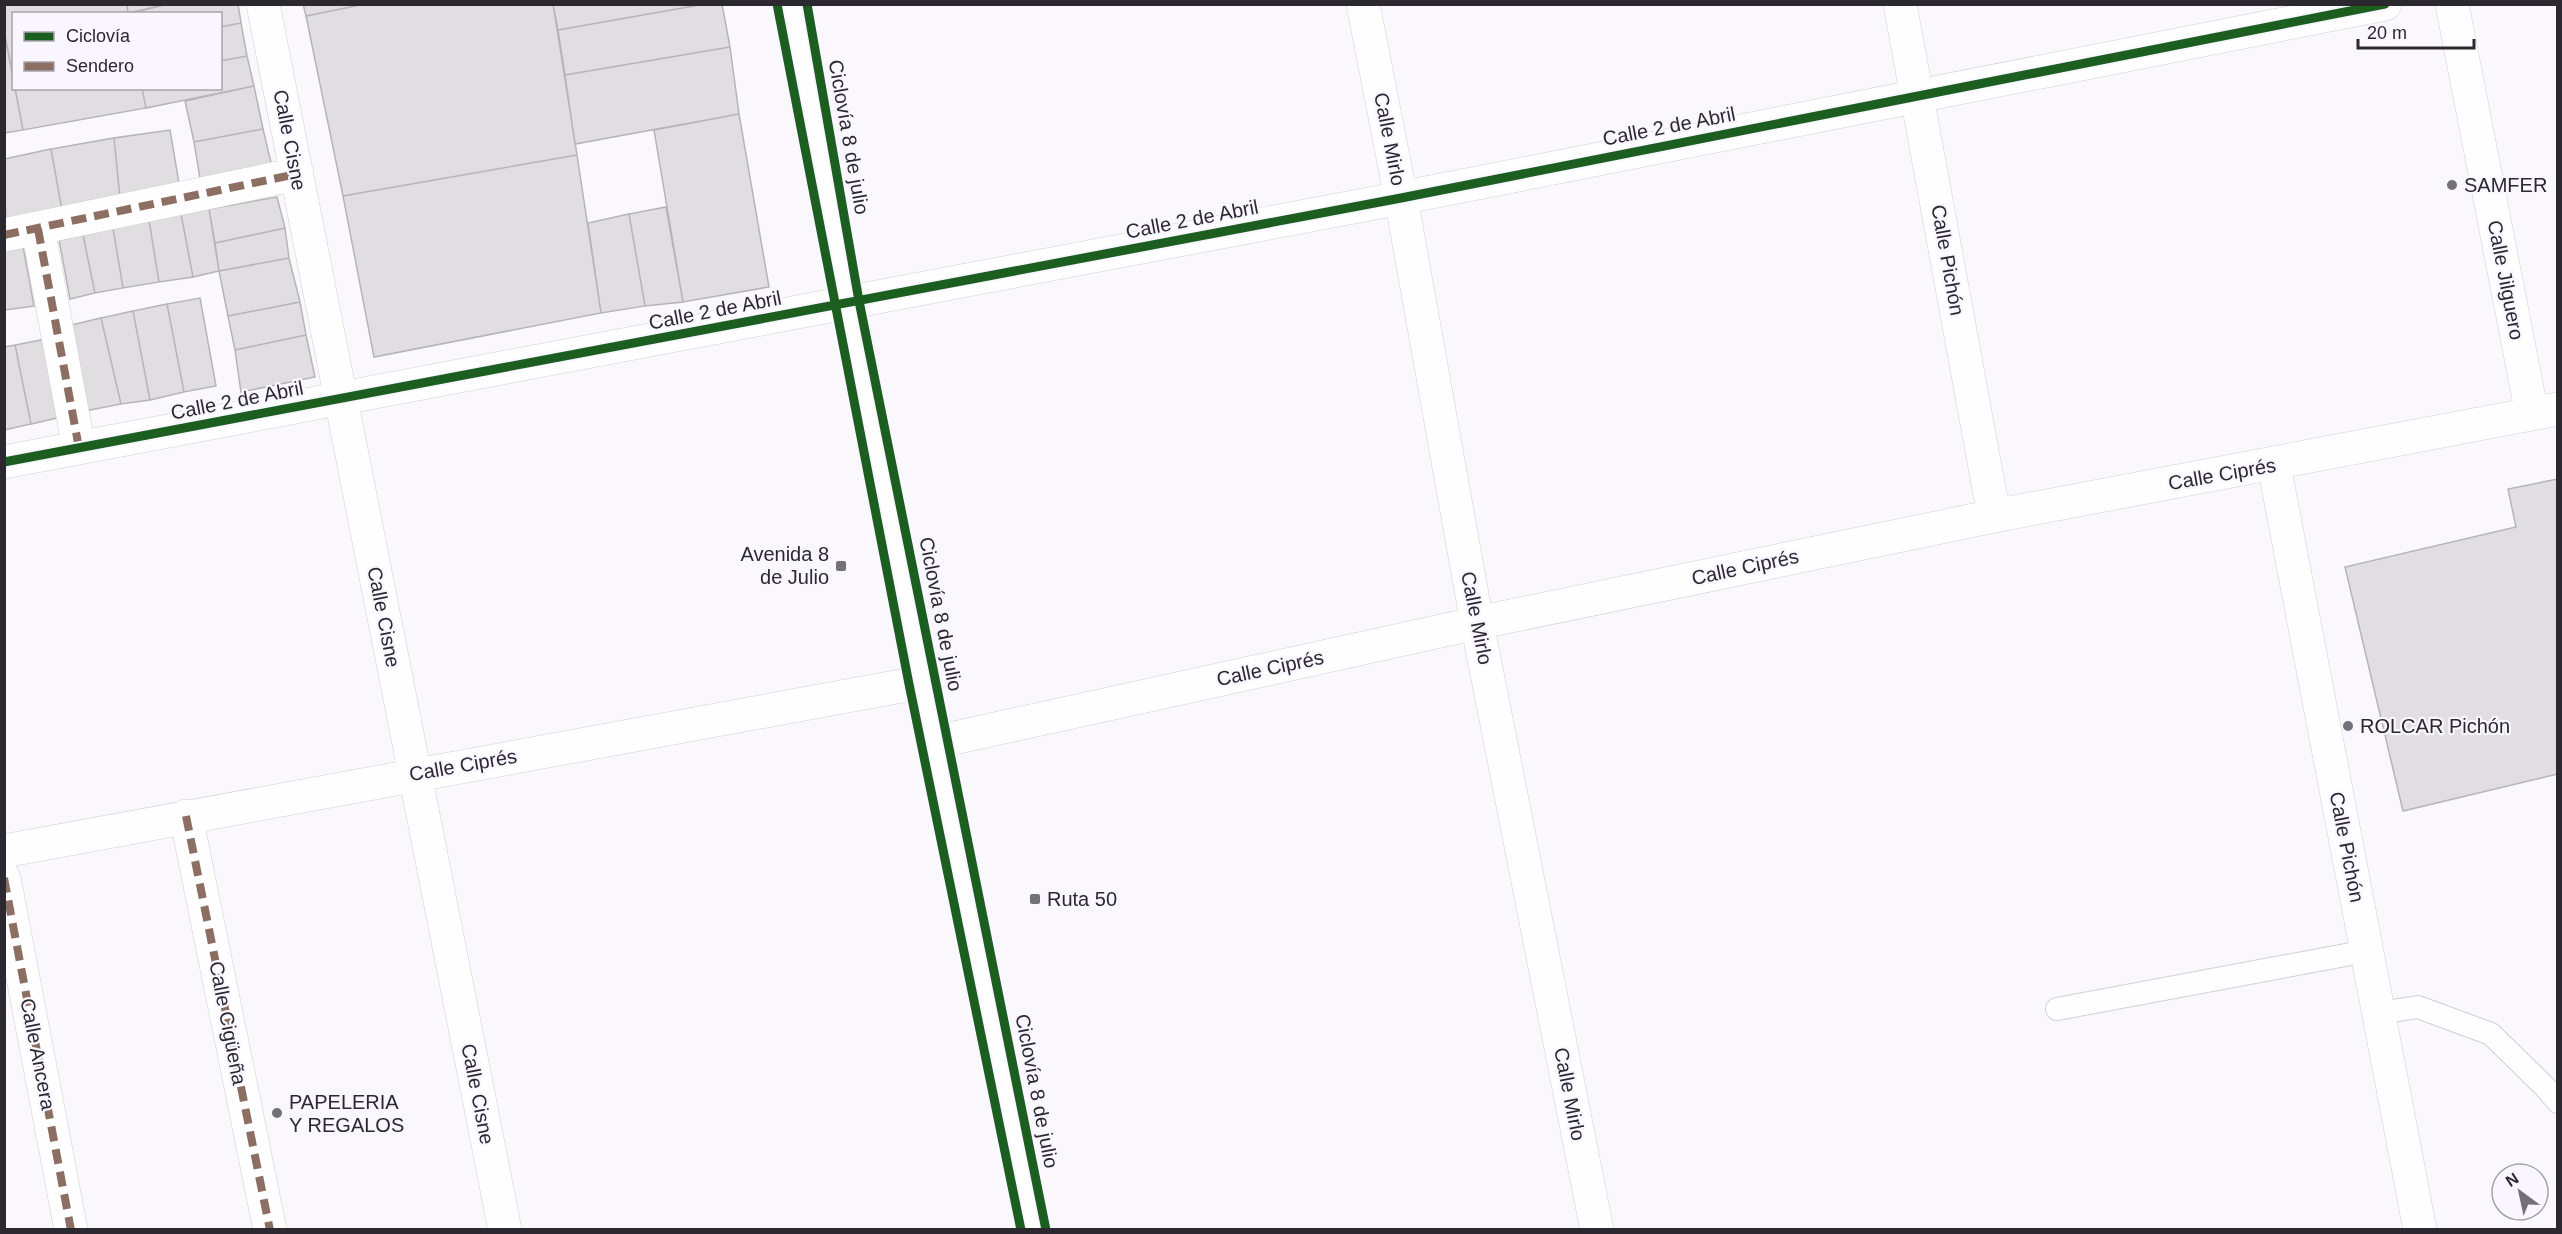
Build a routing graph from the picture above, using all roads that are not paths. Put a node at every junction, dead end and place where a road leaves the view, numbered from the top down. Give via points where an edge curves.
1 (263, 4) edge
2 (790, 4) edge
3 (1363, 4) edge
4 (1900, 4) edge
5 (2385, 4) edge
6 (2452, 4) edge
7 (1918, 95) junction
8 (297, 174) junction
9 (1401, 198) junction
10 (38, 229) junction
11 (4, 235) edge
12 (850, 303) junction
13 (342, 398) junction
14 (2545, 411) edge
15 (79, 448) junction
16 (4, 462) edge
17 (2274, 465) junction
18 (1994, 516) junction
19 (1478, 622) junction
20 (923, 682) junction
21 (936, 742) junction
22 (414, 774) junction
23 (186, 816) junction
24 (4, 851) edge
25 (4, 878) edge
26 (2367, 951) junction
27 (2057, 1009) dead end
28 (2379, 1013) junction
29 (2558, 1102) edge
30 (71, 1230) edge
31 (270, 1230) edge
32 (505, 1230) edge
33 (1034, 1230) edge
34 (1597, 1230) edge
35 (2420, 1230) edge

1 - 8 street, Calle Cisne
2 - 12 street
3 - 9 street, Calle Mirlo
4 - 7 street, Calle Pichón
5 - 7 street, Calle 2 de Abril
6 - 14 street, Calle Jilguero
7 - 9 street, Calle 2 de Abril
7 - 18 street, Calle Pichón
8 - 10 street
8 - 13 street, Calle Cisne
9 - 12 street, Calle 2 de Abril
9 - 19 street, Calle Mirlo
10 - 11 street
10 - 15 street
12 - 13 street, Calle 2 de Abril
12 - 20 street
13 - 15 street, Calle 2 de Abril
13 - 22 street, Calle Cisne
14 - 17 street, Calle Ciprés
15 - 16 street, Calle 2 de Abril
17 - 18 street, Calle Ciprés
17 - 26 street, Calle Pichón
18 - 19 street, Calle Ciprés
19 - 21 street, Calle Ciprés
19 - 34 street, Calle Mirlo
20 - 21 street
20 - 22 street, Calle Ciprés
21 - 33 street
22 - 23 street, Calle Ciprés
22 - 32 street, Calle Cisne
23 - 24 street, Calle Ciprés
23 - 31 street, Calle Cigüeña
25 - 30 street, Calle Ancera
26 - 27 lane
26 - 28 street, Calle Pichón
28 - 29 lane via 2418,1007 2491,1034
28 - 35 street, Calle Pichón

